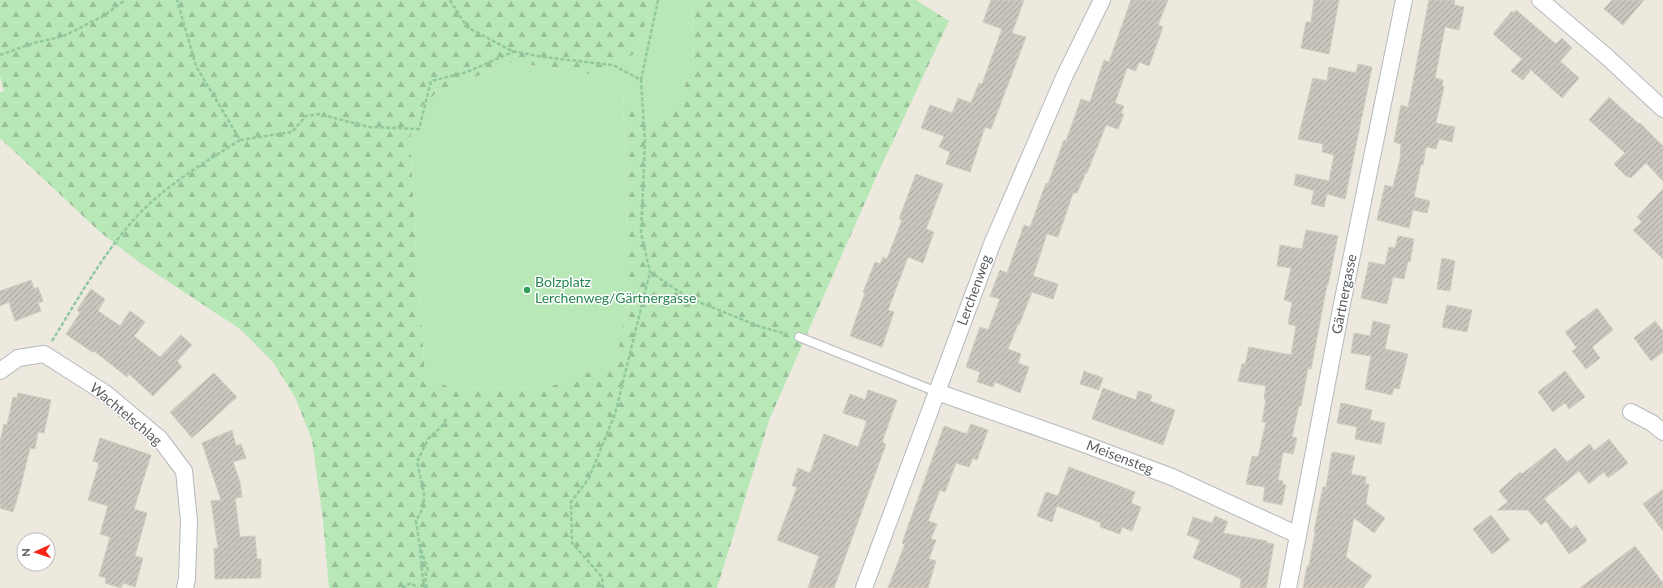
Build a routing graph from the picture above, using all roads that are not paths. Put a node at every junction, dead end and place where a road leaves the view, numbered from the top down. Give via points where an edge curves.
1 (1102, 0) edge
2 (1404, 0) edge
3 (1540, 0) edge
4 (1663, 109) edge
5 (799, 337) road end
6 (0, 371) edge
7 (937, 392) junction
8 (1631, 412) dead end
9 (1663, 432) edge
10 (1298, 535) junction
11 (185, 588) edge
12 (864, 588) edge
13 (1288, 588) edge

1 - 7 street, Lerchenweg via 1065,75 992,244
2 - 10 street, Gärtnergasse via 1340,309
3 - 4 street
5 - 7 lane
6 - 11 street, Wachtelschlag via 18,358 44,354 105,393 160,439 184,472 189,521
7 - 10 street, Meisensteg via 1172,477
7 - 12 street, Lerchenweg
8 - 9 street
10 - 13 street, Gärtnergasse

